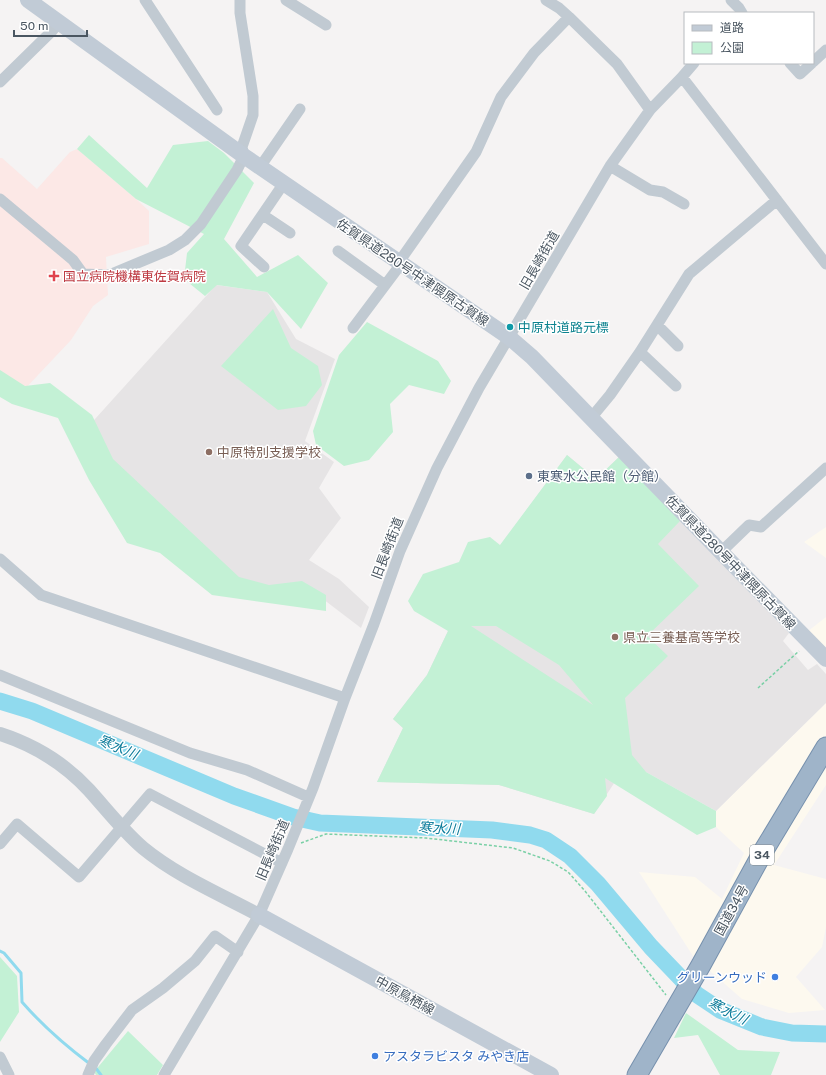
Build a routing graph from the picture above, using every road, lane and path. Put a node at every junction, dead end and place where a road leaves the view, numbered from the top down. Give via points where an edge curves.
1 (28, 0) edge
2 (145, 0) edge
3 (240, 0) edge
4 (286, 0) edge
5 (546, 0) edge
6 (731, 0) edge
7 (741, 8) edge
8 (569, 17) junction
9 (59, 22) junction
10 (326, 25) dead end
11 (826, 50) edge
12 (814, 62) edge
13 (693, 64) edge
14 (791, 64) edge
15 (812, 64) edge
16 (5, 70) edge
17 (682, 77) junction
18 (0, 82) edge
19 (300, 109) dead end
20 (217, 110) dead end
21 (650, 110) junction
22 (244, 156) junction
23 (610, 166) junction
24 (260, 167) junction
25 (284, 183) junction
26 (0, 199) edge
27 (777, 200) junction
28 (684, 204) dead end
29 (263, 214) junction
30 (290, 233) dead end
31 (338, 250) dead end
32 (822, 250) edge
33 (399, 262) junction
34 (826, 264) edge
35 (264, 268) dead end
36 (385, 285) junction
37 (657, 325) junction
38 (353, 328) dead end
39 (510, 338) junction
40 (678, 346) dead end
41 (640, 352) junction
42 (676, 386) dead end
43 (591, 418) junction
44 (826, 468) edge
45 (721, 552) junction
46 (2, 564) edge
47 (810, 642) junction
48 (826, 659) edge
49 (0, 675) edge
50 (758, 688) dead end
51 (345, 698) junction
52 (0, 734) edge
53 (826, 747) edge
54 (308, 796) junction
55 (122, 827) junction
56 (0, 844) edge
57 (288, 848) junction
58 (282, 863) junction
59 (259, 915) junction
60 (238, 952) junction
61 (676, 1008) junction
62 (0, 1057) edge
63 (91, 1069) edge
64 (9, 1075) edge
65 (164, 1075) edge
66 (551, 1075) edge
67 (637, 1075) edge

1 - 9 main road, 佐賀県道280号中津隈原古賀線
2 - 20 street
3 - 22 street via 254,96 253,115 242,147
4 - 10 street
5 - 8 street
6 - 7 street
8 - 21 street via 617,64
8 - 33 street via 534,53 501,97 476,152
9 - 16 street via 52,31
9 - 22 main road, 佐賀県道280号中津隈原古賀線
11 - 12 street
13 - 17 street, 旧長崎街道
14 - 15 street via 800,74
16 - 18 street
17 - 21 street, 旧長崎街道
17 - 27 street
19 - 24 street
21 - 23 street, 旧長崎街道
22 - 24 main road, 佐賀県道280号中津隈原古賀線
22 - 26 street via 195,232 169,250 109,275 83,274 74,260
23 - 28 street via 650,190 663,192
23 - 39 street, 旧長崎街道
24 - 25 main road, 佐賀県道280号中津隈原古賀線
25 - 29 street
25 - 33 main road, 佐賀県道280号中津隈原古賀線
27 - 32 street
27 - 37 street via 689,274
29 - 30 street
29 - 35 street via 241,246
31 - 36 street
32 - 34 street
33 - 36 street via 398,268
33 - 39 main road, 佐賀県道280号中津隈原古賀線
36 - 38 street
37 - 40 street
37 - 41 street
39 - 43 main road, 佐賀県道280号中津隈原古賀線
39 - 51 street, 旧長崎街道 via 479,388 411,523
41 - 42 street
41 - 43 street
43 - 45 main road, 佐賀県道280号中津隈原古賀線
44 - 45 street via 761,527 749,525
45 - 47 main road, 佐賀県道280号中津隈原古賀線
46 - 51 street via 41,595
47 - 48 main road, 佐賀県道280号中津隈原古賀線
47 - 50 path
49 - 54 street via 190,753 247,770
51 - 54 street, 旧長崎街道
52 - 55 street via 44,753 64,768 88,789
53 - 61 highway, 国道34号 / 34 via 764,850
54 - 57 street, 旧長崎街道
55 - 56 street via 79,877 17,824
55 - 58 street via 150,794
55 - 59 street via 170,868
57 - 58 street, 旧長崎街道
57 - 61 path via 326,834 426,838 513,848 550,861 568,872 585,891
58 - 59 street, 旧長崎街道
59 - 60 street, 旧長崎街道
59 - 66 main road, 中原鳥栖線
60 - 63 street via 215,936 195,961 132,1010
60 - 65 street, 旧長崎街道
61 - 67 highway, 国道34号 / 34
62 - 64 street

